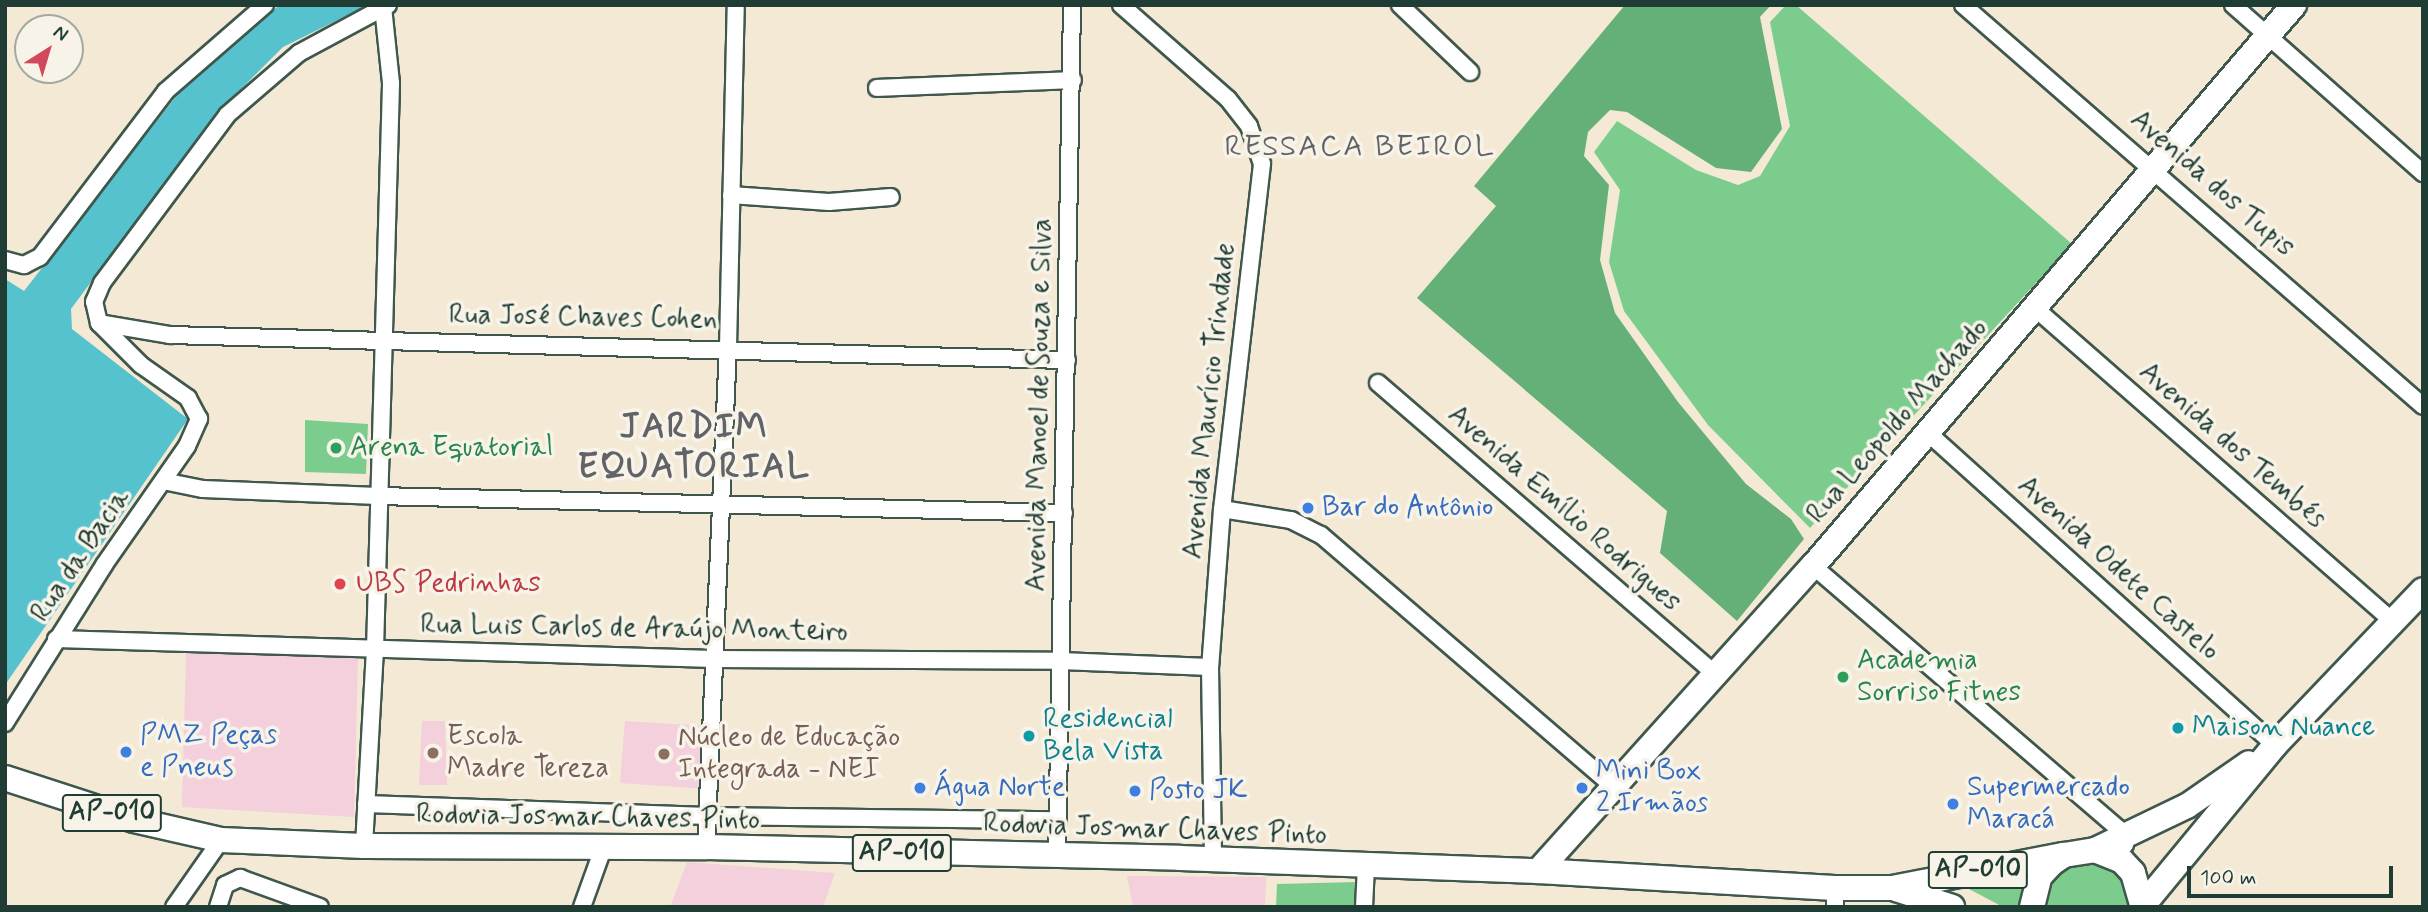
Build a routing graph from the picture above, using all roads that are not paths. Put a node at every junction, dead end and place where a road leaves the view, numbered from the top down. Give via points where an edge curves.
1 (265, 5) edge
2 (736, 5) edge
3 (1072, 5) edge
4 (1121, 5) edge
5 (1400, 5) edge
6 (1963, 5) edge
7 (2233, 5) edge
8 (2294, 5) edge
9 (386, 6) edge
10 (2268, 36) junction
11 (1470, 72) dead end
12 (1073, 80) junction
13 (877, 88) dead end
14 (2154, 168) junction
15 (2423, 173) edge
16 (731, 195) junction
17 (891, 197) dead end
18 (5, 260) edge
19 (2036, 309) junction
20 (99, 323) junction
21 (381, 341) junction
22 (728, 347) junction
23 (1067, 360) junction
24 (1378, 383) dead end
25 (2423, 406) edge
26 (1927, 432) junction
27 (163, 481) junction
28 (378, 496) junction
29 (718, 506) junction
30 (1222, 509) junction
31 (1064, 513) junction
32 (1813, 566) junction
33 (2423, 590) edge
34 (2394, 622) junction
35 (56, 639) junction
36 (374, 650) junction
37 (714, 659) junction
38 (1061, 661) junction
39 (1210, 667) junction
40 (1716, 675) junction
41 (5, 723) edge
42 (2275, 745) junction
43 (5, 778) edge
44 (1615, 789) junction
45 (366, 804) junction
46 (1056, 812) junction
47 (708, 816) junction
48 (2124, 835) junction
49 (221, 840) junction
50 (604, 845) junction
51 (364, 846) junction
52 (706, 847) junction
53 (2095, 850) junction
54 (2064, 855) junction
55 (1057, 856) junction
56 (1213, 860) junction
57 (2122, 862) junction
58 (1366, 866) junction
59 (1538, 871) junction
60 (1892, 888) junction
61 (1835, 897) edge
62 (2144, 905) edge
63 (174, 907) edge
64 (218, 907) edge
65 (320, 907) edge
66 (582, 907) edge
67 (1364, 907) edge
68 (1952, 907) edge
69 (2032, 907) edge

1 - 18 street via 166,91 40,257 24,265
2 - 16 street
3 - 12 street, Avenida Manoel de Souza e Silva
4 - 30 street, Avenida Maurício Trindade via 1228,99 1249,125 1262,164
5 - 11 street
6 - 14 street, Avenida dos Tupis
7 - 10 street
8 - 10 main road, Rua Leopoldo Machado
9 - 20 street via 299,53 205,138 102,283 94,302
9 - 21 street via 391,54
10 - 14 main road, Rua Leopoldo Machado
10 - 15 street
12 - 13 street
12 - 23 street, Avenida Manoel de Souza e Silva
14 - 19 main road, Rua Leopoldo Machado
14 - 25 street, Avenida dos Tupis
16 - 17 street via 829,202
16 - 22 street
19 - 26 main road, Rua Leopoldo Machado
19 - 34 street, Avenida dos Tembés
20 - 21 street, Rua José Chaves Cohen via 170,335
20 - 27 street, Rua da Bacia via 132,357 188,398 199,419
21 - 22 street, Rua José Chaves Cohen
21 - 28 street
22 - 23 street, Rua José Chaves Cohen
22 - 29 street
23 - 31 street, Avenida Manoel de Souza e Silva
24 - 40 street, Avenida Emílio Rodrigues
26 - 32 main road, Rua Leopoldo Machado
26 - 42 street, Avenida Odete Castelo
27 - 28 street via 203,489
27 - 35 street, Rua da Bacia
28 - 29 street
28 - 36 street
29 - 31 street
29 - 37 street
30 - 39 street, Avenida Maurício Trindade
30 - 44 street via 1291,520 1321,535
31 - 38 street, Avenida Manoel de Souza e Silva
32 - 40 main road, Rua Leopoldo Machado
32 - 48 street
33 - 34 main road
34 - 42 main road
35 - 36 street, Rua Luis Carlos de Araújo Monteiro
35 - 41 street, Rua da Bacia
36 - 37 street, Rua Luis Carlos de Araújo Monteiro
36 - 45 street
37 - 38 street, Rua Luis Carlos de Araújo Monteiro
37 - 47 street
38 - 39 street, Rua Luis Carlos de Araújo Monteiro
38 - 46 street, Avenida Manoel de Souza e Silva
39 - 56 street, Avenida Maurício Trindade
40 - 44 main road, Rua Leopoldo Machado
42 - 48 main road via 2187,806
42 - 62 main road
43 - 49 main road, Rodovia Josmar Chaves Pinto / AP-010 via 134,820
44 - 59 main road, Rua Leopoldo Machado
45 - 47 street
45 - 51 street
46 - 47 street
46 - 55 street, Avenida Manoel de Souza e Silva
47 - 52 street
48 - 53 main road
48 - 57 street
49 - 51 main road, Rodovia Josmar Chaves Pinto / AP-010
49 - 63 street
50 - 51 main road, Rodovia Josmar Chaves Pinto / AP-010
50 - 52 main road, Rodovia Josmar Chaves Pinto / AP-010
50 - 66 street
52 - 55 main road, Rodovia Josmar Chaves Pinto / AP-010
53 - 54 main road, AP-010
53 - 57 main road
54 - 60 main road, Rodovia Josmar Chaves Pinto / AP-010
54 - 69 main road, AP-010 via 2040,876
55 - 56 main road, Rodovia Josmar Chaves Pinto / AP-010
56 - 58 main road, Rodovia Josmar Chaves Pinto / AP-010
57 - 62 main road via 2133,873
58 - 59 main road, Rodovia Josmar Chaves Pinto / AP-010
58 - 67 street
59 - 61 main road, Rodovia Josmar Chaves Pinto / AP-010
60 - 61 main road, Rodovia Josmar Chaves Pinto / AP-010
60 - 68 main road, Rodovia Josmar Chaves Pinto / AP-010
64 - 65 street via 225,885 240,878

